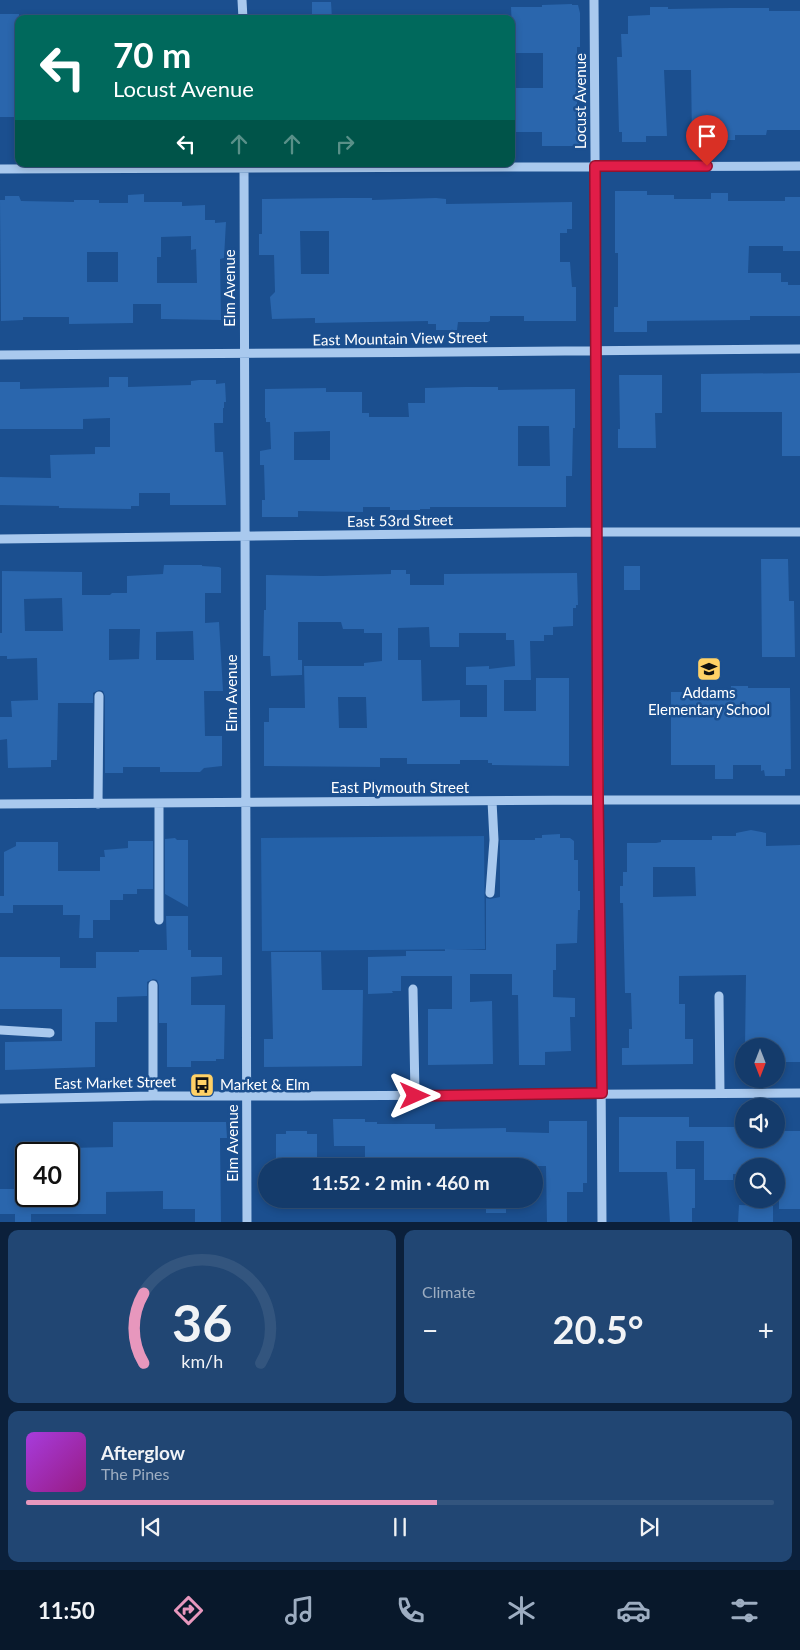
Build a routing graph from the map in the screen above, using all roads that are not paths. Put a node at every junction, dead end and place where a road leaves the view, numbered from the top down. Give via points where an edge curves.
1 (242, 0) edge
2 (594, 0) edge
3 (243, 15) edge
4 (515, 166) edge
5 (595, 166) junction
6 (800, 166) edge
7 (163, 167) edge
8 (244, 167) edge
9 (0, 169) edge
10 (800, 349) edge
11 (596, 350) junction
12 (0, 355) edge
13 (244, 355) junction
14 (597, 532) junction
15 (800, 532) edge
16 (246, 538) junction
17 (0, 539) edge
18 (99, 696) dead end
19 (598, 800) junction
20 (800, 800) edge
21 (492, 801) junction
22 (246, 803) junction
23 (0, 804) edge
24 (98, 804) junction
25 (159, 804) junction
26 (490, 893) dead end
27 (159, 920) dead end
28 (153, 985) dead end
29 (413, 989) dead end
30 (719, 996) dead end
31 (0, 1030) edge
32 (50, 1033) dead end
33 (800, 1092) edge
34 (602, 1093) junction
35 (720, 1093) junction
36 (153, 1096) junction
37 (246, 1096) junction
38 (415, 1096) junction
39 (0, 1099) edge
40 (247, 1222) edge
41 (602, 1222) edge

1 - 3 street
2 - 5 street, Locust Avenue
4 - 5 street
5 - 6 street
5 - 11 street, Locust Avenue
7 - 9 street
8 - 13 street, Elm Avenue
10 - 11 street, East Mountain View Street
11 - 13 street, East Mountain View Street
11 - 14 street, Locust Avenue
12 - 13 street, East Mountain View Street
13 - 16 street, Elm Avenue
14 - 15 street, East 53rd Street
14 - 16 street, East 53rd Street
14 - 19 street, Locust Avenue
16 - 17 street, East 53rd Street
16 - 22 street, Elm Avenue
18 - 24 street
19 - 20 street, East Plymouth Street
19 - 21 street, East Plymouth Street
19 - 34 street, Locust Avenue
21 - 22 street, East Plymouth Street
21 - 26 street via 494,840
22 - 25 street, East Plymouth Street
22 - 37 street, Elm Avenue
23 - 24 street, East Plymouth Street
24 - 25 street, East Plymouth Street
25 - 27 street
28 - 36 street
29 - 38 street
30 - 35 street
31 - 32 street
33 - 35 street, East Market Street
34 - 35 street, East Market Street
34 - 38 street, East Market Street
34 - 41 street, Locust Avenue
36 - 37 street, East Market Street
36 - 39 street, East Market Street
37 - 38 street, East Market Street
37 - 40 street, Elm Avenue

